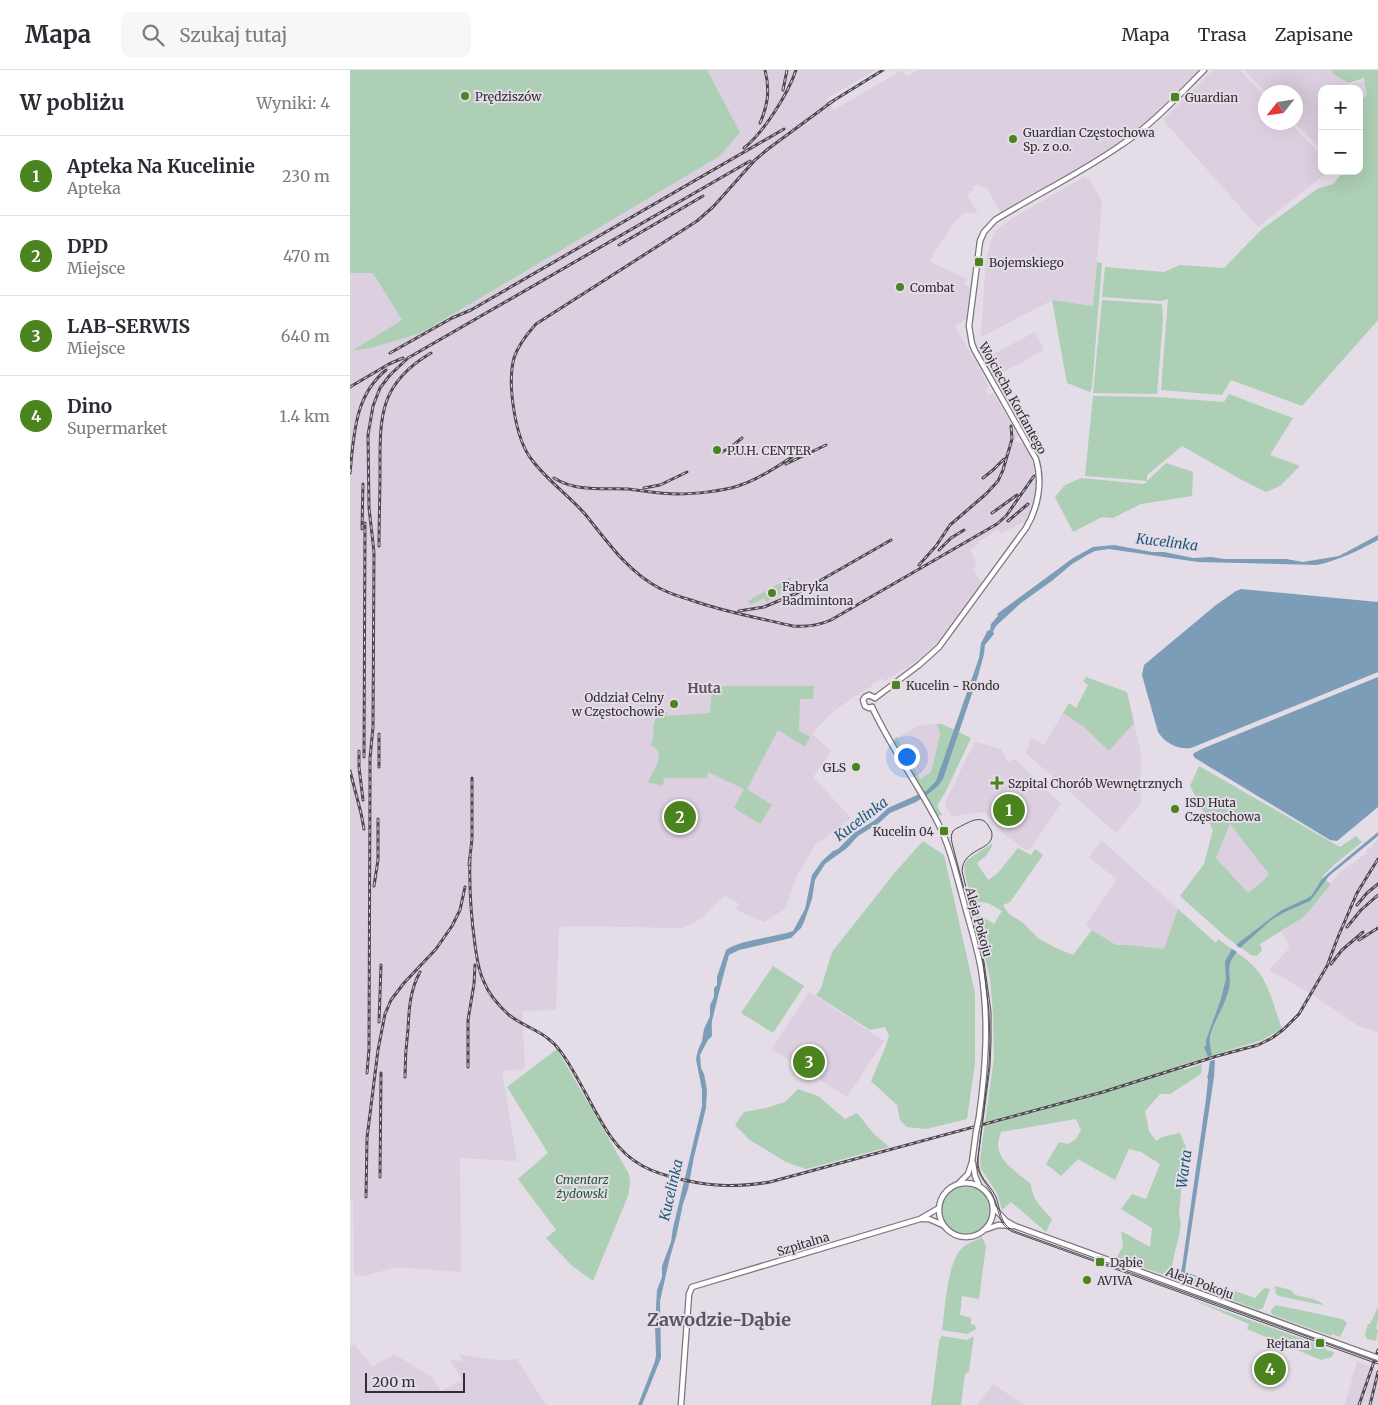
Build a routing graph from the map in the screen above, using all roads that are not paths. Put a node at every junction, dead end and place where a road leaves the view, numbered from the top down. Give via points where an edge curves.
1 (1204, 70) edge
2 (875, 698) junction
3 (872, 707) junction
4 (972, 1162) junction
5 (958, 1184) junction
6 (979, 1185) junction
7 (939, 1208) junction
8 (994, 1208) junction
9 (920, 1219) junction
10 (943, 1225) junction
11 (1014, 1226) junction
12 (985, 1229) junction
13 (1378, 1358) edge
14 (681, 1405) edge

1 - 2 street, Wojciecha Korfantego via 1128,140 995,220 984,232 978,252 970,336 975,351 1036,459 1040,476 1037,504 1026,528 939,647
2 - 3 street via 876,703
2 - 3 street via 869,695 863,700 867,707
3 - 4 street, Aleja Pokoju, bridge via 942,832 982,975 987,1033 984,1082
4 - 5 street, Aleja Pokoju via 968,1174
4 - 6 street, Aleja Pokoju
5 - 6 street via 970,1182
5 - 7 street via 946,1191
6 - 8 street via 988,1193
7 - 9 street, Szpitalna
7 - 10 street
8 - 11 street, Aleja Pokoju
8 - 12 street via 992,1220
9 - 10 street
9 - 14 street, Szpitalna via 692,1287
10 - 12 street via 962,1237 973,1236
11 - 12 street, Aleja Pokoju via 998,1225
11 - 13 street, Aleja Pokoju, bridge

